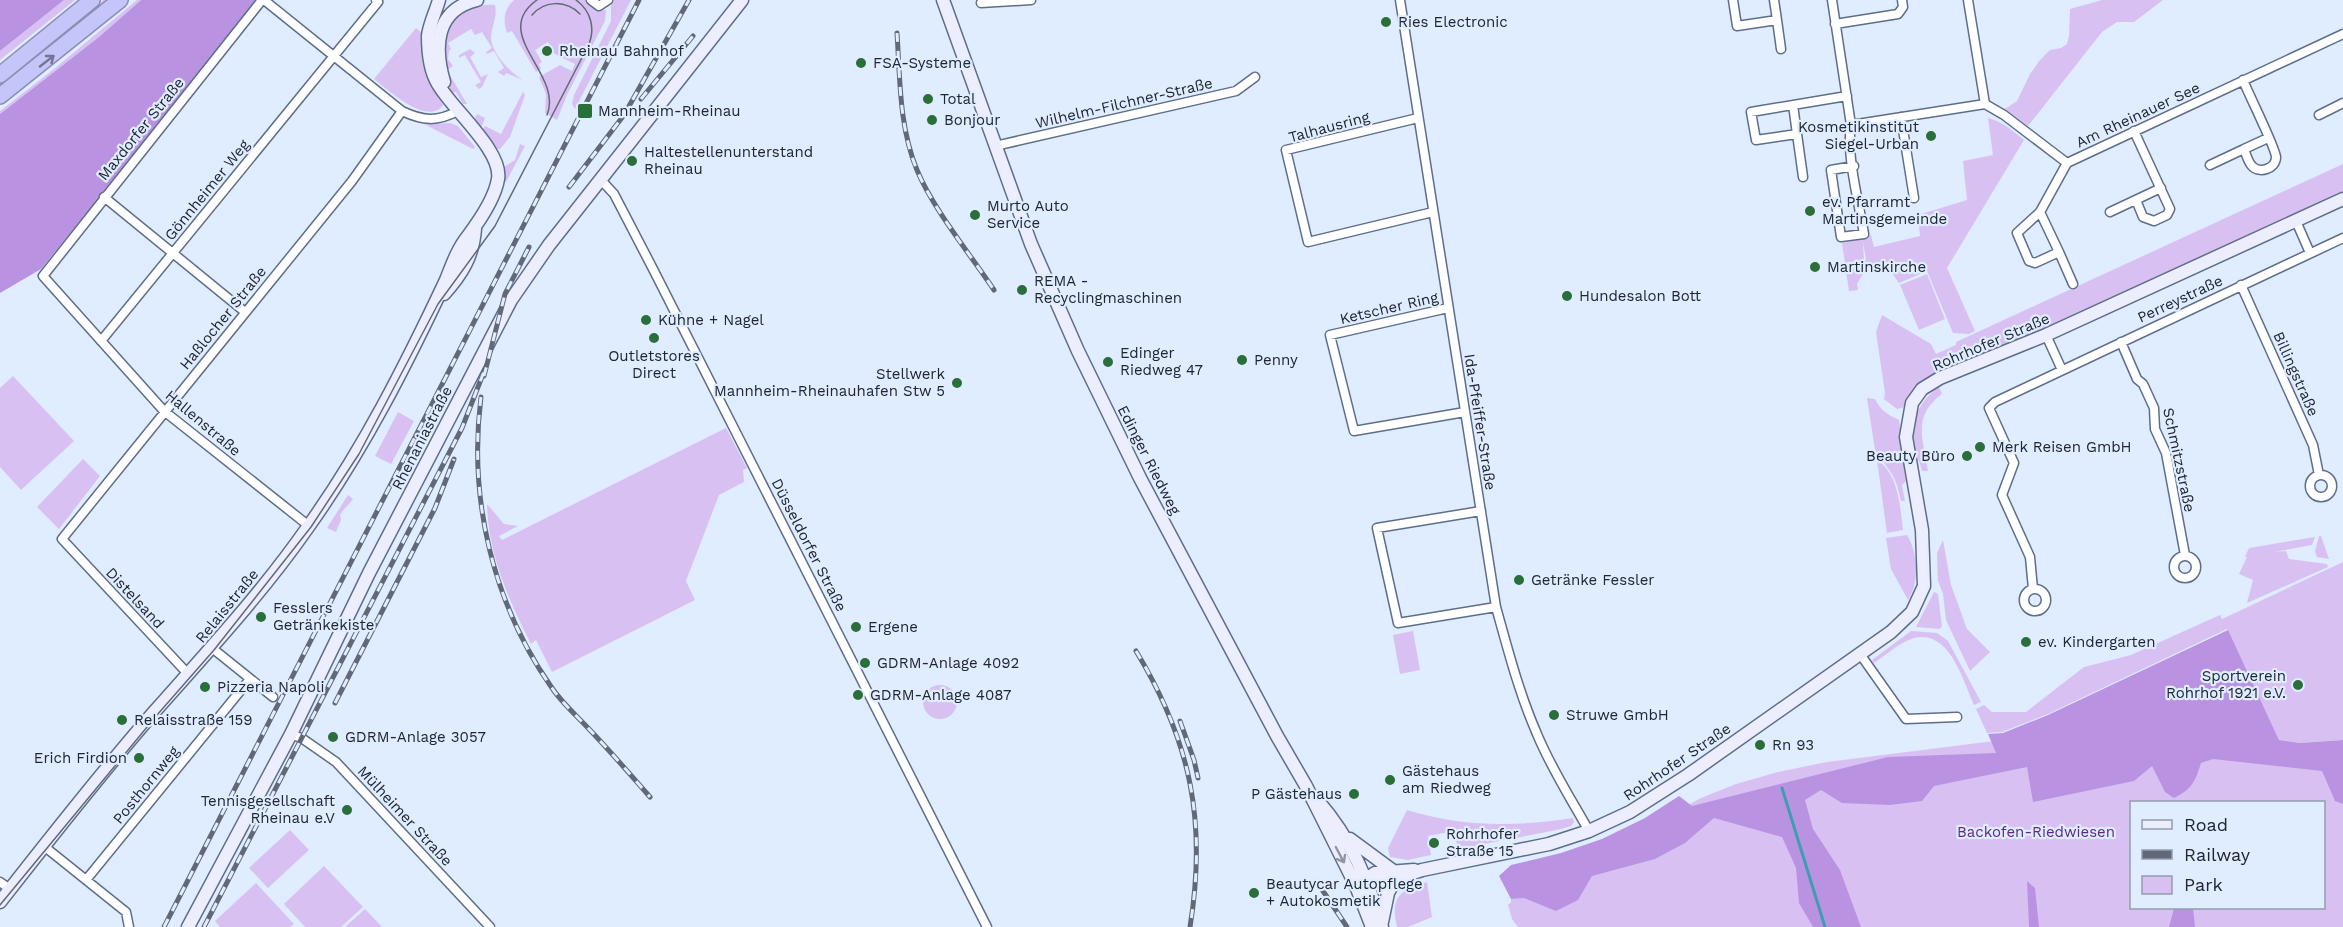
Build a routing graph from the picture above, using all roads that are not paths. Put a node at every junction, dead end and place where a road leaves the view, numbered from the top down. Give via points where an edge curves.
1 (92, 0) edge
2 (120, 0) edge
3 (263, 0) edge
4 (376, 0) edge
5 (439, 0) edge
6 (474, 0) edge
7 (591, 0) edge
8 (608, 0) edge
9 (742, 0) edge
10 (943, 0) edge
11 (1031, 0) edge
12 (1400, 0) edge
13 (1733, 0) edge
14 (1773, 0) edge
15 (1832, 0) edge
16 (1902, 0) edge
17 (1968, 0) edge
18 (981, 3) dead end
19 (433, 21) junction
20 (1777, 21) junction
21 (1835, 24) junction
22 (2343, 34) edge
23 (439, 41) junction
24 (1781, 49) dead end
25 (334, 56) junction
26 (0, 75) edge
27 (1255, 77) dead end
28 (2243, 80) junction
29 (0, 96) edge
30 (1847, 96) junction
31 (448, 98) junction
32 (2343, 103) edge
33 (1985, 104) junction
34 (1792, 105) junction
35 (402, 111) junction
36 (458, 111) junction
37 (2319, 115) dead end
38 (1901, 117) junction
39 (1418, 118) junction
40 (1851, 125) junction
41 (2134, 131) junction
42 (1797, 134) junction
43 (2268, 138) junction
44 (995, 146) junction
45 (2244, 149) junction
46 (2067, 163) junction
47 (2210, 165) dead end
48 (1854, 166) junction
49 (1803, 177) dead end
50 (601, 180) junction
51 (2161, 188) junction
52 (104, 197) junction
53 (1914, 198) dead end
54 (2343, 199) edge
55 (2136, 200) junction
56 (1433, 212) junction
57 (2040, 212) junction
58 (2110, 212) dead end
59 (2296, 221) junction
60 (2343, 238) edge
61 (2059, 252) junction
62 (173, 253) junction
63 (2310, 253) junction
64 (43, 276) joint
65 (2073, 284) dead end
66 (2241, 285) junction
67 (1448, 308) junction
68 (245, 312) junction
69 (2046, 335) junction
70 (101, 341) junction
71 (2121, 342) junction
72 (2062, 370) junction
73 (164, 411) junction
74 (1465, 412) junction
75 (2319, 475) dead end
76 (1481, 511) junction
77 (309, 526) junction
78 (62, 539) joint
79 (2185, 555) dead end
80 (2033, 589) dead end
81 (1496, 607) junction
82 (212, 648) junction
83 (1860, 654) junction
84 (189, 675) junction
85 (250, 679) junction
86 (273, 697) dead end
87 (1957, 717) dead end
88 (291, 734) junction
89 (1306, 786) junction
90 (1589, 831) junction
91 (1343, 833) junction
92 (45, 847) junction
93 (1394, 875) junction
94 (86, 880) junction
95 (1368, 881) junction
96 (5, 886) edge
97 (1356, 886) junction
98 (0, 902) edge
99 (129, 927) edge
100 (188, 927) edge
101 (490, 927) edge
102 (987, 927) edge
103 (1372, 927) edge
104 (1382, 927) edge

1 - 26 highway
29 -> 2 highway
3 - 25 street
3 - 52 street, Maxdorfer Straße
4 - 25 street, Gönnheimer Weg
5 - 19 main road, Relaisstraße
6 - 23 main road, Relaisstraße via 444,20
7 - 8 street via 599,6
9 - 50 main road, Rhenaniastraße
10 - 44 main road, Edinger Riedweg
11 - 18 street
12 - 39 street, Ida-Pfeiffer-Straße
13 - 20 street via 1737,26
14 - 20 street
15 - 21 street
16 - 21 street via 1898,14
17 - 33 street
19 - 23 main road, Relaisstraße
19 - 31 main road, Relaisstraße via 428,32 432,70
20 - 24 street
21 - 30 street
22 - 28 street, Am Rheinauer See
23 - 31 main road, Relaisstraße
25 - 35 street
25 - 62 street, Gönnheimer Weg
27 - 44 street, Wilhelm-Filchner-Straße via 1236,91
28 - 41 street, Am Rheinauer See
28 - 43 street
30 - 34 street
30 - 40 street
31 - 36 main road, Relaisstraße
32 - 37 street
33 - 38 street
33 - 46 street, Am Rheinauer See
34 - 42 street
34 - 42 street via 1752,111 1756,140
35 - 36 street via 420,119 446,117
35 - 68 street, Haßlocher Straße via 352,181
36 - 77 main road, Relaisstraße via 490,151 498,169 496,187 475,229 468,261 437,302 357,453
38 - 40 street
38 - 53 street
39 - 56 street, Ida-Pfeiffer-Straße
39 - 56 street, Talhausring via 1286,150 1308,242
40 - 48 street
41 - 46 street, Am Rheinauer See
41 - 51 street
42 - 49 street
43 - 45 street
43 - 45 street via 2277,156 2268,169 2260,171 2252,166
44 - 89 main road, Edinger Riedweg via 1031,244 1096,390
45 - 47 street
46 - 57 street
48 - 48 street via 1831,170 1841,237 1864,234
50 - 88 main road, Rhenaniastraße via 522,282 495,327
50 - 102 street, Düsseldorfer Straße via 614,194 653,268
51 - 55 street
51 - 55 street via 2170,209 2161,219 2143,217
52 - 62 street
52 - 64 street, Maxdorfer Straße
54 - 59 main road, Rohrhofer Straße
55 - 58 street
56 - 67 street, Ida-Pfeiffer-Straße
57 - 61 street
57 - 61 street via 2016,233 2029,261 2035,263
59 - 63 street
59 - 69 main road, Rohrhofer Straße
60 - 63 street, Perreystraße
61 - 65 street
62 - 68 street
62 - 70 street, Gönnheimer Weg
63 - 66 street, Perreystraße
64 - 70 street, Hallenstraße
66 - 71 street, Perreystraße
66 - 75 street, Billingstraße via 2313,445
67 - 74 street, Ida-Pfeiffer-Straße
67 - 74 street, Ketscher Ring via 1330,335 1354,431
68 - 73 street, Haßlocher Straße
69 - 72 street
69 - 83 main road, Rohrhofer Straße via 1940,378 1922,389 1912,403 1906,436 1922,530 1924,586 1904,622
70 - 73 street, Hallenstraße
71 - 72 street, Perreystraße
71 - 79 street, Schmitzstraße via 2154,408 2155,429 2166,453
72 - 80 street, Perreystraße via 1989,408 2014,462 2002,495 2030,557
73 - 77 street, Hallenstraße
73 - 78 street, Haßlocher Straße
74 - 76 street, Ida-Pfeiffer-Straße
76 - 81 street, Ida-Pfeiffer-Straße
76 - 81 street via 1377,528 1398,623
77 - 82 main road, Relaisstraße
78 - 84 street, Distelsand
81 - 90 street, Ida-Pfeiffer-Straße via 1517,682 1537,734
82 - 84 main road, Relaisstraße
82 - 85 street
83 - 87 street via 1906,719
83 - 90 main road, Rohrhofer Straße via 1658,796
84 - 92 main road, Relaisstraße
85 - 86 street
85 - 94 street, Posthornweg
88 - 100 main road, Rhenaniastraße
88 - 101 street, Mülheimer Straße via 336,762
89 - 91 main road, Edinger Riedweg
89 -> 97 main road, Edinger Riedweg
90 - 93 main road, Rohrhofer Straße via 1550,844
91 - 93 main road
91 - 95 main road, Edinger Riedweg
92 - 94 street
92 - 96 main road, Relaisstraße
93 - 95 main road, Rohrhofer Straße
93 - 104 main road
94 - 99 street via 126,912
95 - 97 main road, Rohrhofer Straße
95 - 104 main road, Edinger Riedweg
96 - 98 main road, Relaisstraße
97 - 103 main road, Edinger Riedweg

